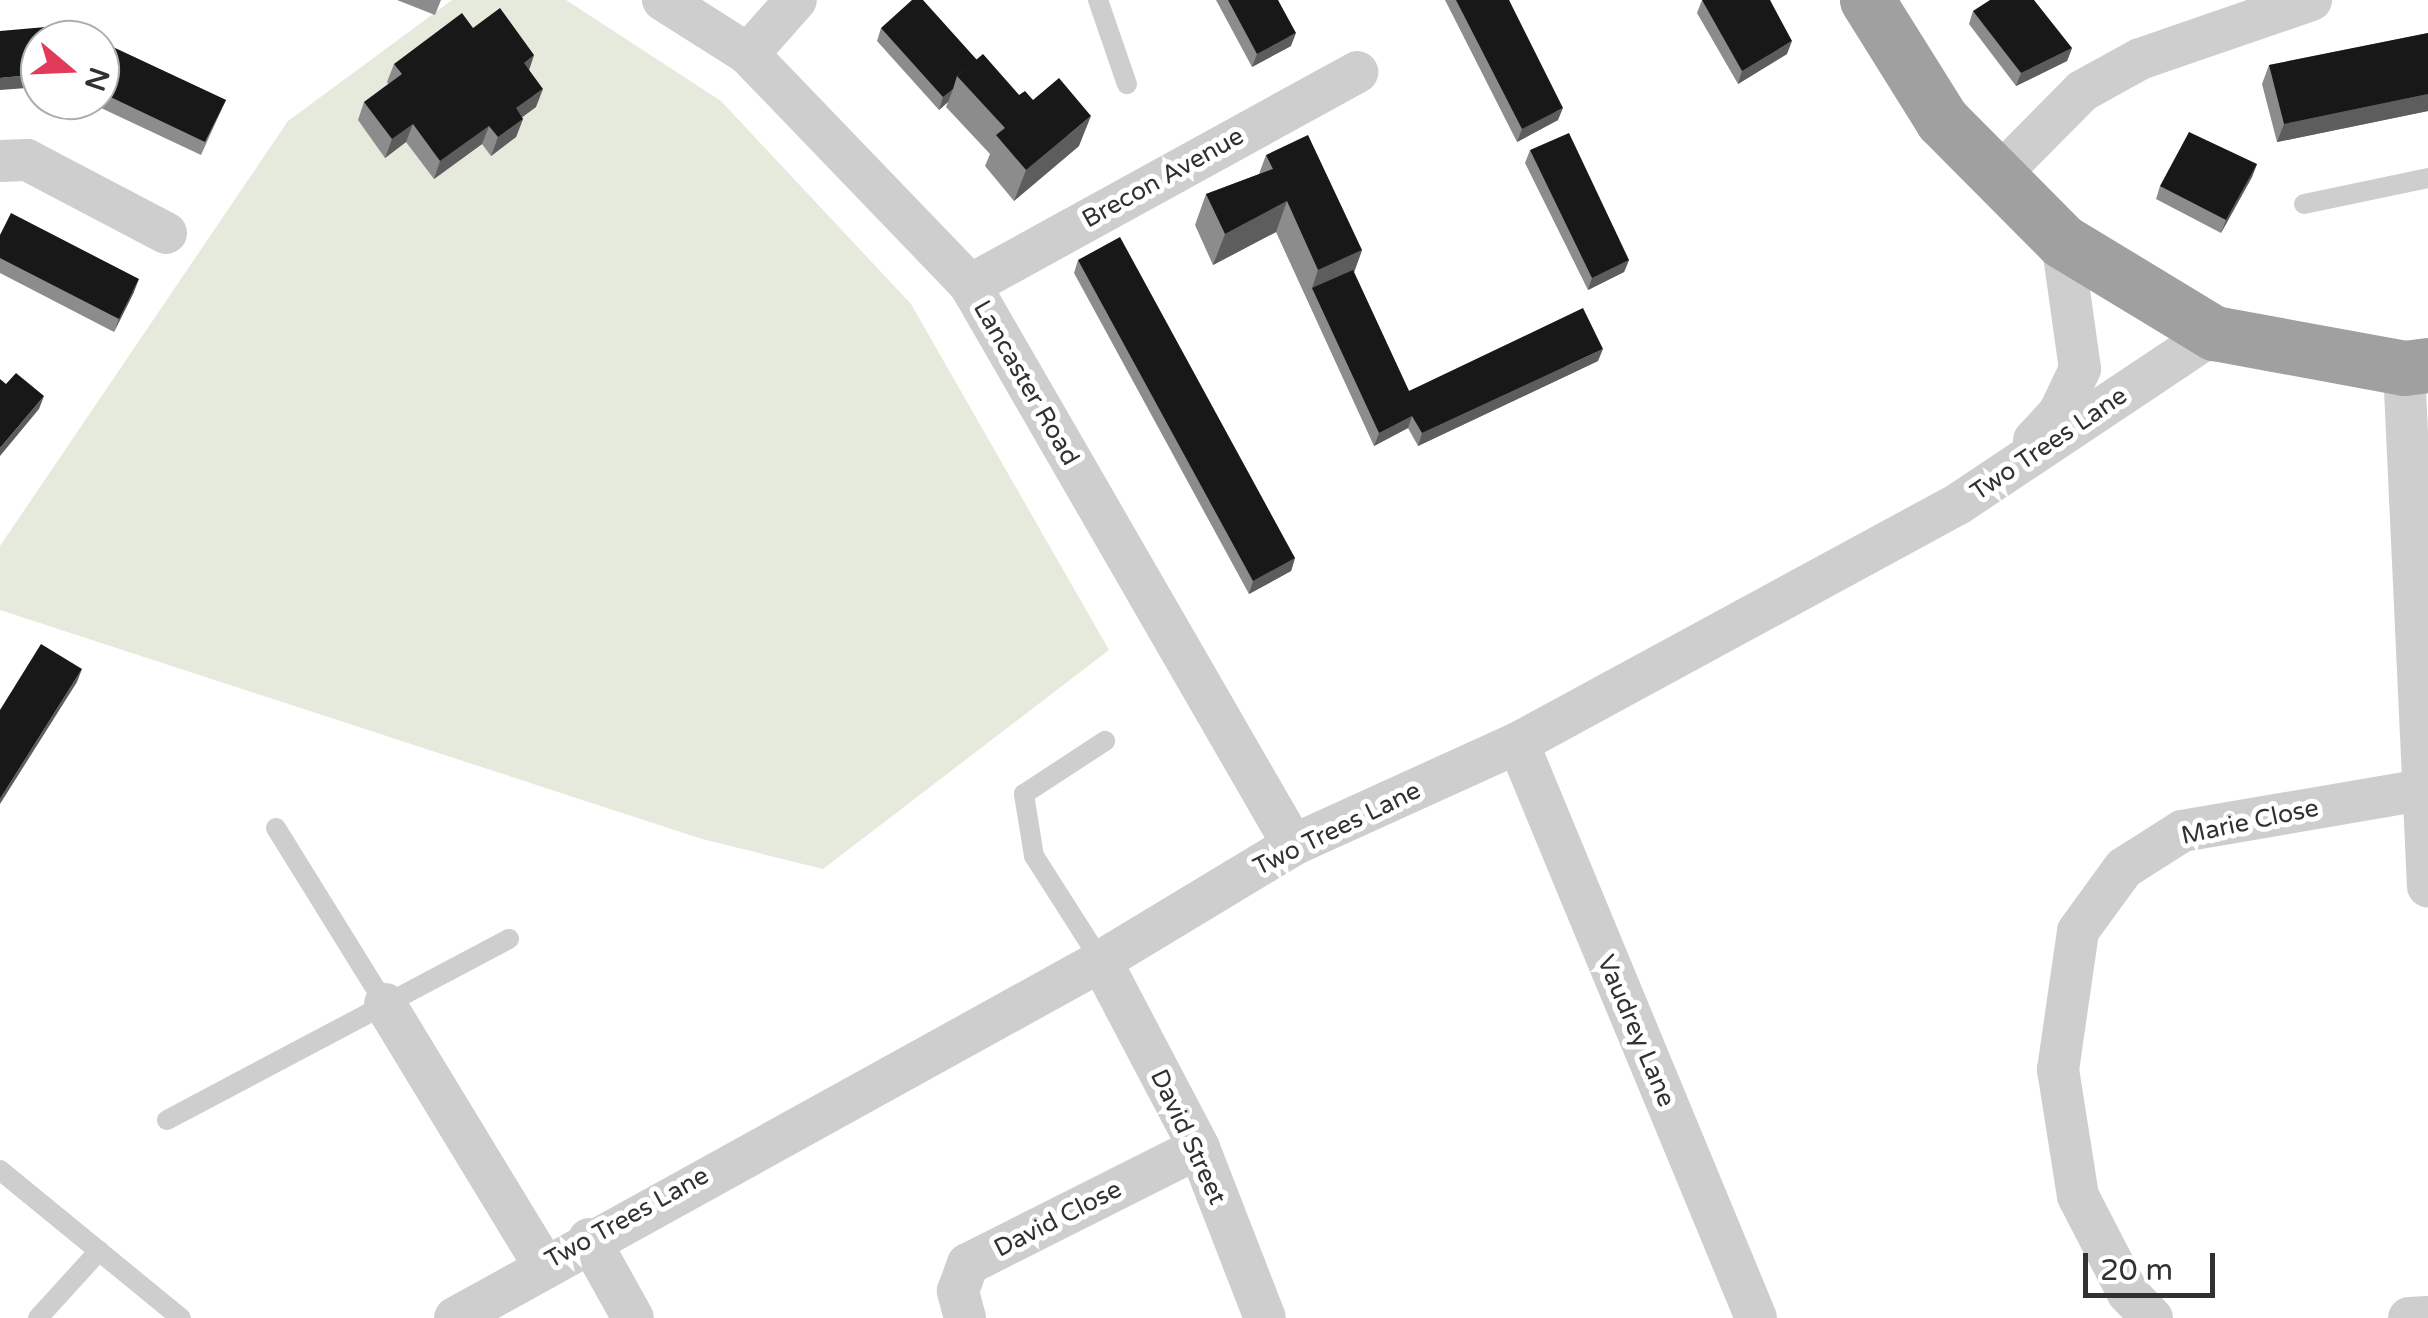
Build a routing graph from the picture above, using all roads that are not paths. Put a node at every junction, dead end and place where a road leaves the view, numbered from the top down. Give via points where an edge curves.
1 (663, 0) edge
2 (796, 0) edge
3 (1098, 0) edge
4 (1867, 0) edge
5 (2311, 0) edge
6 (748, 54) junction
7 (1357, 72) dead end
8 (1127, 84) dead end
9 (0, 160) edge
10 (1999, 175) junction
11 (2428, 178) edge
12 (2304, 204) dead end
13 (166, 233) dead end
14 (2062, 241) junction
15 (970, 285) junction
16 (2214, 332) junction
17 (2416, 367) edge
18 (2000, 478) junction
19 (1105, 741) dead end
20 (1518, 743) junction
21 (2423, 790) junction
22 (276, 828) dead end
23 (1293, 845) junction
24 (2428, 886) edge
25 (509, 938) dead end
26 (1101, 961) junction
27 (385, 1004) junction
28 (167, 1120) dead end
29 (1199, 1148) junction
30 (0, 1170) edge
31 (589, 1238) junction
32 (99, 1251) junction
33 (543, 1264) junction
34 (2428, 1317) edge
35 (38, 1318) edge
36 (181, 1318) edge
37 (455, 1318) edge
38 (633, 1318) edge
39 (965, 1318) edge
40 (1265, 1318) edge
41 (1756, 1318) edge
42 (2152, 1318) edge
43 (2409, 1318) edge

1 - 6 street, Lancaster Road
2 - 6 street
3 - 8 lane
4 - 10 highway via 1942,120
5 - 10 street via 2140,58 2082,91
6 - 15 street, Lancaster Road
7 - 15 street, Brecon Avenue
9 - 13 street via 26,160
10 - 14 highway
11 - 12 lane
14 - 16 highway
14 - 18 street via 2080,369 2059,413
15 - 23 street, Lancaster Road
16 - 17 highway
16 - 18 street, Two Trees Lane
17 - 21 street
18 - 20 street, Two Trees Lane
19 - 26 lane via 1024,794 1034,856
20 - 23 street, Two Trees Lane
20 - 41 street, Vaudrey Lane
21 - 24 street
21 - 42 street, Marie Close via 2182,832 2124,868 2078,931 2058,1070 2078,1196 2128,1293
22 - 27 lane
23 - 26 street, Two Trees Lane
25 - 27 lane
26 - 29 street, David Street
26 - 31 street, Two Trees Lane
27 - 28 lane
27 - 33 street
29 - 39 street, David Close via 968,1264 958,1292
29 - 40 street, David Street
30 - 32 lane
31 - 33 street, Two Trees Lane
31 - 38 street
32 - 35 lane
32 - 36 lane
33 - 37 street, Two Trees Lane
34 - 43 street

